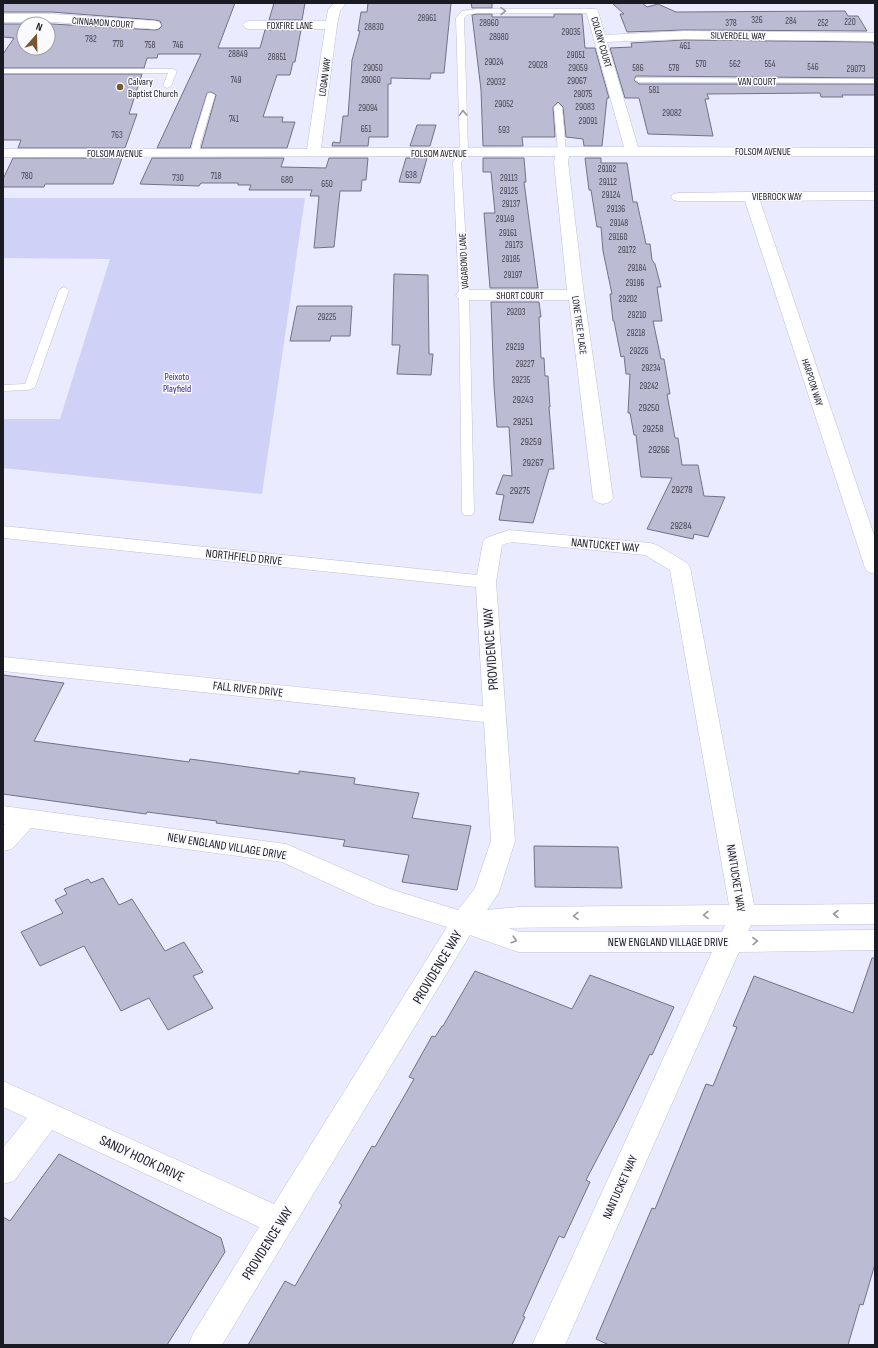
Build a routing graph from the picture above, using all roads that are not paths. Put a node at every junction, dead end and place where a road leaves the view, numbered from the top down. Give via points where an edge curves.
1 (340, 3) edge
2 (592, 10) joint
3 (252, 12) dead end
4 (465, 13) joint
5 (3, 18) edge
6 (155, 25) dead end
7 (331, 25) junction
8 (875, 37) edge
9 (601, 39) junction
10 (3, 71) edge
11 (640, 80) dead end
12 (875, 81) edge
13 (167, 86) dead end
14 (211, 96) dead end
15 (558, 106) dead end
16 (632, 151) junction
17 (464, 152) junction
18 (562, 152) junction
19 (875, 152) edge
20 (3, 153) edge
21 (195, 153) junction
22 (313, 153) junction
23 (751, 196) junction
24 (875, 196) edge
25 (678, 197) dead end
26 (64, 290) dead end
27 (464, 295) junction
28 (576, 295) junction
29 (3, 388) edge
30 (603, 498) dead end
31 (468, 512) dead end
32 (3, 532) edge
33 (493, 542) joint
34 (875, 568) edge
35 (486, 582) junction
36 (3, 664) edge
37 (494, 715) junction
38 (14, 817) edge
39 (3, 842) edge
40 (744, 914) junction
41 (875, 914) edge
42 (464, 922) junction
43 (875, 940) edge
44 (730, 942) junction
45 (3, 1093) edge
46 (46, 1114) junction
47 (3, 1171) edge
48 (281, 1222) junction
49 (204, 1345) edge
50 (548, 1345) edge

1 - 7 street, LOGAN WAY via 334,10
4 -> 2 lane, COLONY COURT
2 - 9 street, COLONY COURT
3 - 7 street, FOXFIRE LANE via 248,31
17 -> 4 lane, VAGABOND LANE via 460,18
5 - 6 street, CINNAMON COURT via 52,18
7 - 22 street, LOGAN WAY
8 - 9 street, SILVERDELL WAY via 684,35
9 - 16 street, COLONY COURT
10 - 13 lane via 173,71
11 - 12 lane, VAN COURT
14 - 21 lane
15 - 18 lane
16 - 18 street, FOLSOM AVENUE
16 - 19 street, FOLSOM AVENUE
17 - 18 street, FOLSOM AVENUE
17 - 22 street, FOLSOM AVENUE
17 - 27 lane, VAGABOND LANE via 457,162
18 - 28 street, LONE TREE PLACE
20 - 21 street, FOLSOM AVENUE
21 - 22 street, FOLSOM AVENUE
23 - 24 street, VIEBROCK WAY
23 - 25 street, VIEBROCK WAY
23 - 34 street, HARPOON WAY
26 - 29 lane via 29,387
27 - 28 street, SHORT COURT
27 - 31 lane, VAGABOND LANE
28 - 30 street, LONE TREE PLACE
32 - 35 street, NORTHFIELD DRIVE
33 - 35 street, PROVIDENCE WAY
33 - 40 street, NANTUCKET WAY via 509,536 650,549 680,567
35 - 37 street, PROVIDENCE WAY
36 - 37 street, FALL RIVER DRIVE
37 - 42 street, PROVIDENCE WAY via 503,841 486,892
38 - 39 street
38 - 42 street, NEW ENGLAND VILLAGE DRIVE via 286,853 382,897
41 -> 40 street, NEW ENGLAND VILLAGE DRIVE
40 -> 42 street, NEW ENGLAND VILLAGE DRIVE via 518,917
40 - 44 street, NANTUCKET WAY
42 -> 44 street, NEW ENGLAND VILLAGE DRIVE via 518,942
42 - 48 street, PROVIDENCE WAY
44 -> 43 street, NEW ENGLAND VILLAGE DRIVE
44 - 50 street, NANTUCKET WAY
45 - 46 street, SANDY HOOK DRIVE
46 - 47 street
46 - 48 street, SANDY HOOK DRIVE
48 - 49 street, PROVIDENCE WAY

